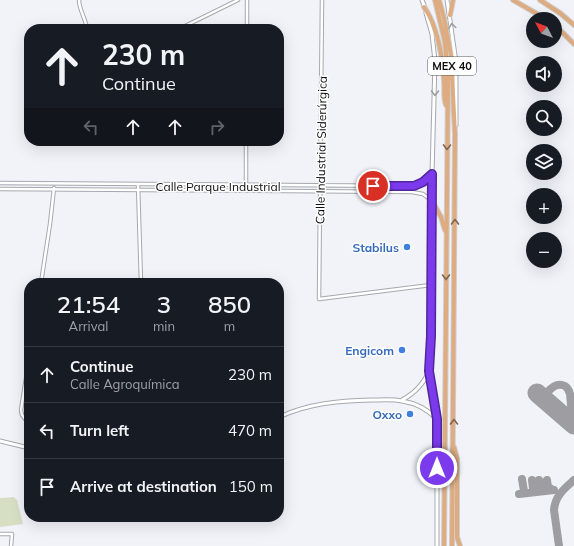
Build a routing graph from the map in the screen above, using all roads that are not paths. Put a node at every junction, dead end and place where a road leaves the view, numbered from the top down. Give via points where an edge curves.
1 (79, 0) edge
2 (238, 0) edge
3 (247, 0) edge
4 (322, 0) edge
5 (422, 0) edge
6 (435, 0) edge
7 (439, 0) edge
8 (447, 0) edge
9 (453, 0) edge
10 (513, 0) edge
11 (540, 0) edge
12 (424, 7) junction
13 (534, 12) edge
14 (450, 15) junction
15 (86, 24) edge
16 (189, 24) edge
17 (247, 24) edge
18 (574, 25) edge
19 (562, 32) edge
20 (574, 44) edge
21 (447, 108) junction
22 (455, 134) junction
23 (246, 146) edge
24 (432, 174) junction
25 (0, 184) edge
26 (54, 184) junction
27 (138, 185) junction
28 (246, 186) junction
29 (320, 186) junction
30 (367, 186) junction
31 (388, 186) junction
32 (408, 186) junction
33 (0, 189) edge
34 (54, 189) junction
35 (138, 190) junction
36 (246, 191) junction
37 (320, 191) junction
38 (367, 191) junction
39 (388, 192) junction
40 (408, 192) junction
41 (432, 201) junction
42 (432, 213) junction
43 (439, 213) junction
44 (446, 232) junction
45 (42, 278) edge
46 (141, 278) edge
47 (432, 285) junction
48 (429, 371) junction
49 (24, 390) edge
50 (402, 400) junction
51 (284, 415) edge
52 (24, 418) edge
53 (437, 419) junction
54 (0, 441) edge
55 (454, 446) junction
56 (24, 447) edge
57 (0, 534) edge
58 (11, 546) edge
59 (437, 546) edge
60 (445, 546) edge
61 (452, 546) edge
62 (460, 546) edge

1 - 15 street
2 - 16 street
3 - 17 street
4 - 29 street, Calle Industrial Siderúrgica
5 - 12 street
6 - 21 highway, MEX 40 via 446,52
7 - 22 highway, MEX 40 via 452,54
8 - 14 street
9 - 14 highway
10 - 13 highway
11 - 18 highway
12 - 21 highway via 432,22 439,46
12 -> 24 street via 435,54
22 -> 14 street via 457,69
19 - 20 highway
21 -> 44 highway, MEX 40
55 -> 22 highway, MEX 40
23 - 28 street
24 - 32 street, Calle Parque Industrial via 426,181
24 - 41 street
25 - 26 street, Calle Parque Industrial
26 - 27 street, Calle Parque Industrial
26 - 34 street
27 - 28 street, Calle Parque Industrial
27 - 35 street
28 - 29 street, Calle Parque Industrial
28 - 36 street
29 - 30 street, Calle Parque Industrial
29 - 37 street, Calle Industrial Siderúrgica
30 - 31 street, Calle Parque Industrial
30 - 38 street
31 - 32 street, Calle Parque Industrial
31 - 39 street
32 - 40 street
33 - 34 street
34 - 35 street
34 - 45 street
35 - 36 street
35 - 46 street
36 - 37 street
37 - 38 street
37 - 47 street, Calle Industrial Siderúrgica via 319,299
38 - 39 street
39 - 40 street
40 - 41 street via 419,193
41 - 42 street
41 - 43 highway
42 - 43 highway
42 - 47 street
43 - 44 highway
44 -> 60 highway, MEX 40
47 - 48 street
48 - 50 street via 420,386
48 - 53 street
49 - 52 street via 21,410
50 - 51 street via 318,404
50 - 53 street via 422,407
53 - 59 street
54 - 56 street
55 - 61 highway, MEX 40
55 - 62 highway via 457,459 456,527
57 - 58 street via 12,534

